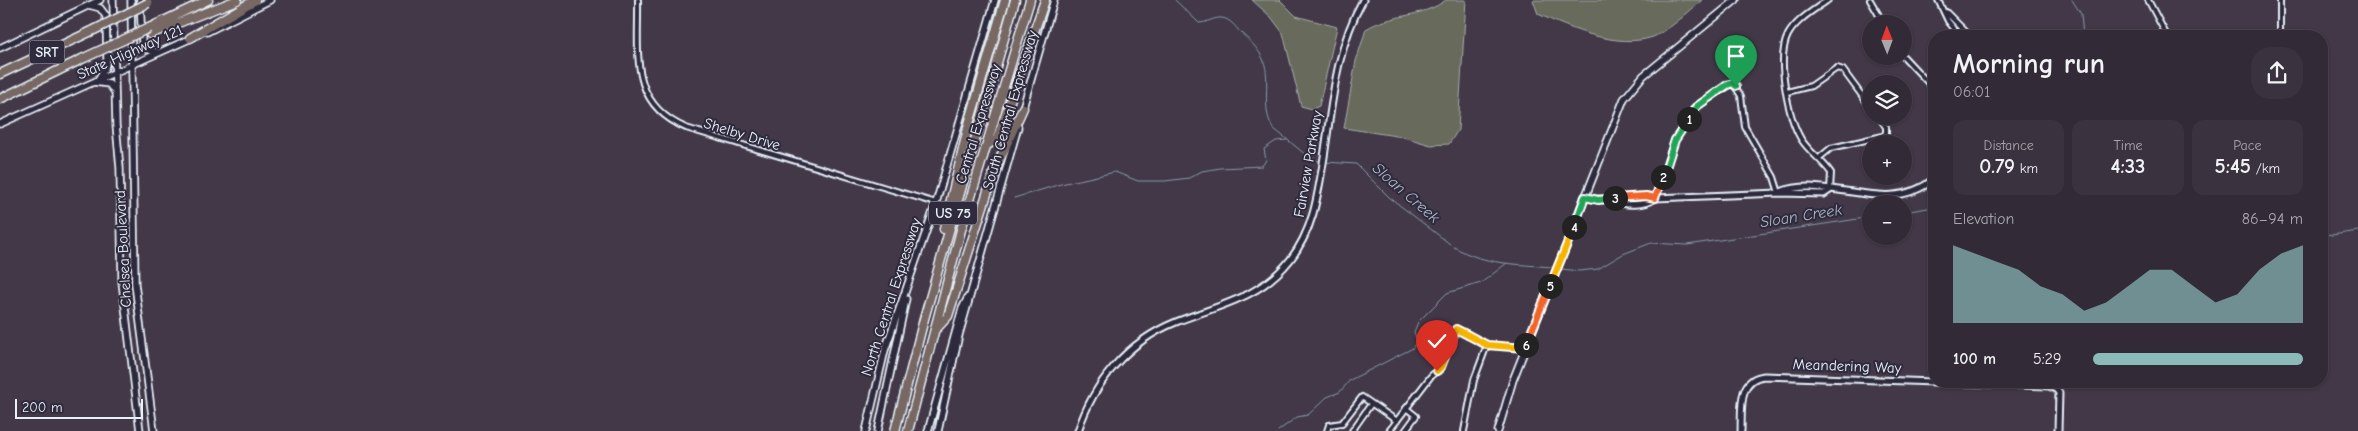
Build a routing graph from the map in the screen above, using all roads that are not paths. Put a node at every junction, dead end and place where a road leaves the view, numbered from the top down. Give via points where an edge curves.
1 (100, 0) edge
2 (113, 0) edge
3 (131, 0) edge
4 (140, 0) edge
5 (208, 0) edge
6 (237, 0) edge
7 (255, 0) edge
8 (270, 0) edge
9 (638, 0) edge
10 (995, 0) edge
11 (1004, 0) edge
12 (1015, 0) edge
13 (1030, 0) edge
14 (1045, 0) edge
15 (1054, 0) edge
16 (1363, 0) edge
17 (1736, 0) edge
18 (1828, 0) edge
19 (1870, 0) edge
20 (1938, 0) edge
21 (2148, 0) edge
22 (2280, 0) edge
23 (152, 2) edge
24 (88, 5) junction
25 (1944, 11) junction
26 (1879, 15) edge
27 (1955, 30) edge
28 (1964, 30) edge
29 (2164, 30) edge
30 (2280, 30) edge
31 (150, 31) junction
32 (190, 38) junction
33 (0, 48) edge
34 (158, 52) junction
35 (132, 64) junction
36 (1911, 65) edge
37 (115, 72) junction
38 (0, 74) edge
39 (94, 81) junction
40 (1928, 83) edge
41 (1787, 92) junction
42 (115, 93) junction
43 (1862, 96) edge
44 (0, 99) edge
45 (1023, 108) junction
46 (0, 124) edge
47 (1885, 125) edge
48 (986, 146) junction
49 (1819, 158) junction
50 (1928, 183) edge
51 (1830, 190) junction
52 (1778, 193) junction
53 (1585, 197) junction
54 (1655, 198) junction
55 (936, 203) junction
56 (910, 279) junction
57 (973, 285) junction
58 (924, 319) junction
59 (935, 329) junction
60 (1487, 345) junction
61 (1525, 348) junction
62 (1928, 381) edge
63 (2054, 388) edge
64 (1372, 404) junction
65 (1406, 408) junction
66 (867, 421) junction
67 (1396, 421) junction
68 (140, 431) edge
69 (154, 431) edge
70 (860, 431) edge
71 (866, 431) edge
72 (878, 431) edge
73 (895, 431) edge
74 (908, 431) edge
75 (928, 431) edge
76 (938, 431) edge
77 (1078, 431) edge
78 (1327, 431) edge
79 (1352, 431) edge
80 (1389, 431) edge
81 (1405, 431) edge
82 (1464, 431) edge
83 (1498, 431) edge
84 (1741, 431) edge
85 (2058, 431) edge

1 - 24 main road
2 - 37 main road, Chelsea Boulevard
3 - 35 main road, Chelsea Boulevard
4 - 34 main road via 142,44 146,50
5 - 31 highway
6 - 31 highway
7 - 32 highway
8 - 32 main road, State Highway 121
9 - 55 street, Shelby Drive via 641,84 650,102 666,118 686,128
10 - 55 main road, North Central Expressway
11 - 58 highway via 967,134
12 - 58 highway, Central Expressway / US 75
13 - 48 highway, Central Expressway / US 75
14 - 48 highway via 998,139
15 - 45 main road, South Central Expressway
16 - 77 street, Fairview Parkway via 1342,49 1318,192 1306,236 1282,270 1245,297 1174,323 1130,350 1096,390
17 - 53 main road via 1647,72 1632,88 1620,109
18 - 41 street via 1795,25 1784,44 1782,55
19 - 26 street
20 - 25 street
21 - 29 street
22 - 30 street
23 - 38 highway, SRT, bridge
24 - 33 main road
24 - 39 main road via 100,8 106,18 107,63 103,73
25 - 27 street
25 - 28 street
31 - 44 highway, SRT, bridge via 128,38
32 - 34 main road, State Highway 121
34 - 35 main road, State Highway 121
35 - 37 main road, State Highway 121
35 - 69 main road, Chelsea Boulevard via 135,284
36 - 40 street
37 - 39 main road, State Highway 121
37 - 42 main road, Chelsea Boulevard
39 - 42 main road via 109,84
39 - 46 main road, State Highway 121
41 - 43 street via 1811,86 1838,68
41 - 49 street via 1799,134
42 - 68 main road, Chelsea Boulevard via 122,282
45 - 57 main road, South Central Expressway
45 - 59 highway via 994,172 948,316
47 - 49 street via 1886,133 1883,136 1831,148
48 - 59 highway, Central Expressway / US 75
49 - 51 street via 1831,173
50 - 51 street via 1892,196 1864,196
51 - 52 street via 1824,187 1791,188
52 - 54 street
52 - 54 street via 1774,176 1745,127 1741,96 1733,83 1696,107 1675,140
53 - 54 street via 1598,200
53 - 61 main road
55 - 56 main road, North Central Expressway
56 - 66 main road, North Central Expressway via 885,350
56 - 72 main road
57 - 75 main road via 962,309
57 - 76 main road, South Central Expressway
58 - 73 highway, Central Expressway / US 75
59 - 74 highway, Central Expressway / US 75
60 - 61 street
60 - 65 street via 1456,329 1441,367
60 - 82 street via 1474,380
61 - 83 main road
62 - 84 street, Meandering Way via 1756,377 1747,384 1743,394
63 - 85 street, Meandering Way via 2059,393
64 - 67 street
64 - 78 street via 1362,397 1342,423 1329,425
64 - 79 street
65 - 67 street
65 - 81 street via 1416,416
66 - 70 main road
66 - 71 main road, North Central Expressway
67 - 80 street

